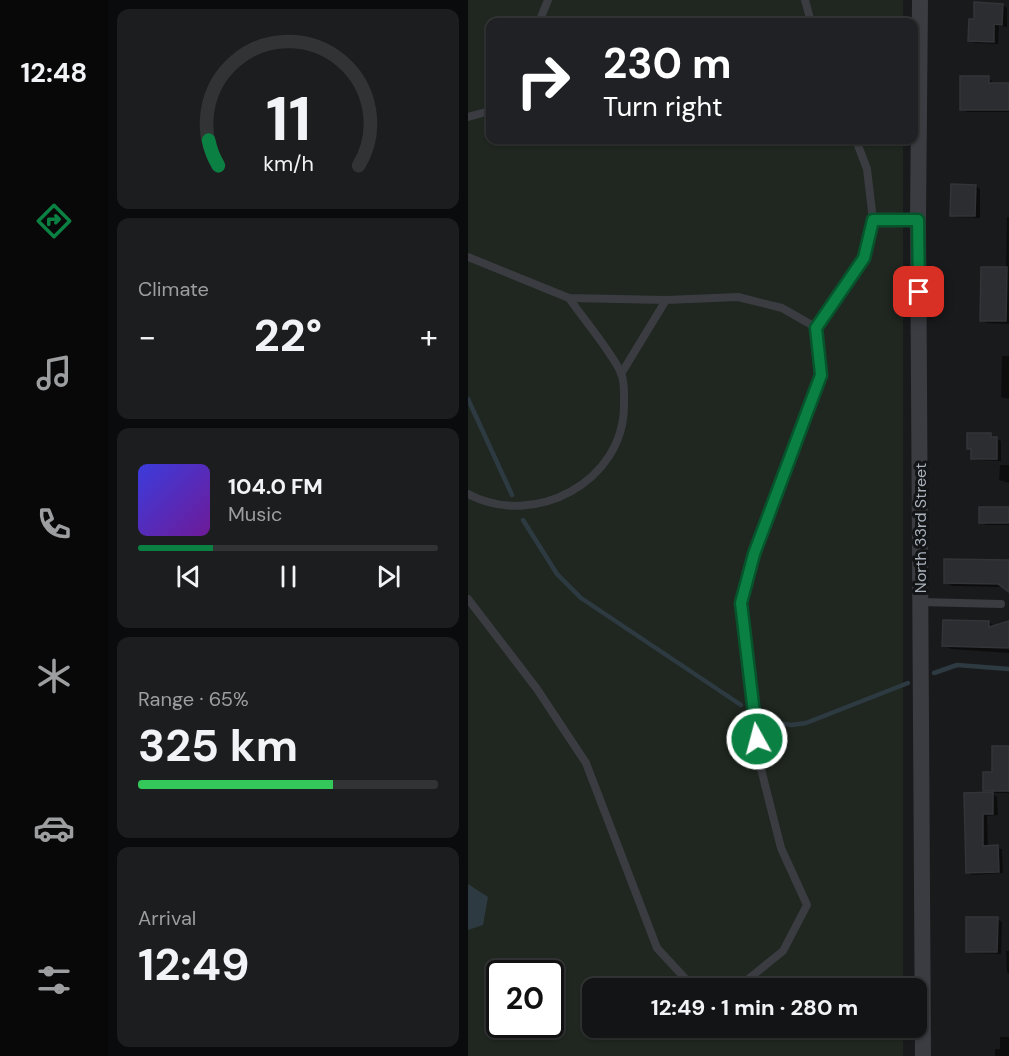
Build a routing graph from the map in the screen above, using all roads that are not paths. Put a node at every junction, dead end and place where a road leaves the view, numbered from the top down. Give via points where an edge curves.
1 (548, 0) edge
2 (805, 0) edge
3 (920, 0) edge
4 (541, 18) edge
5 (811, 18) edge
6 (486, 112) edge
7 (468, 117) edge
8 (858, 144) edge
9 (873, 220) junction
10 (918, 220) junction
11 (468, 257) edge
12 (569, 298) junction
13 (666, 300) junction
14 (816, 328) junction
15 (621, 374) junction
16 (468, 494) edge
17 (468, 599) edge
18 (920, 602) junction
19 (1001, 604) dead end
20 (685, 978) edge
21 (749, 978) edge
22 (923, 1056) edge

1 - 4 lane
2 - 5 lane
3 - 10 street, North 33rd Street
6 - 7 lane
8 - 9 lane via 867,169
9 - 10 lane
9 - 14 lane via 864,258
10 - 18 street, North 33rd Street
11 - 12 lane
12 - 13 lane
12 - 15 lane
13 - 14 lane via 738,297 782,308
13 - 15 lane
14 - 21 lane via 821,375 754,554 741,603 759,761 781,848 807,905 783,951
15 - 16 lane via 624,416 620,436 613,452 577,488 528,507 509,508
17 - 20 lane via 537,689 586,763 657,948
18 - 19 lane
18 - 22 street, North 33rd Street

